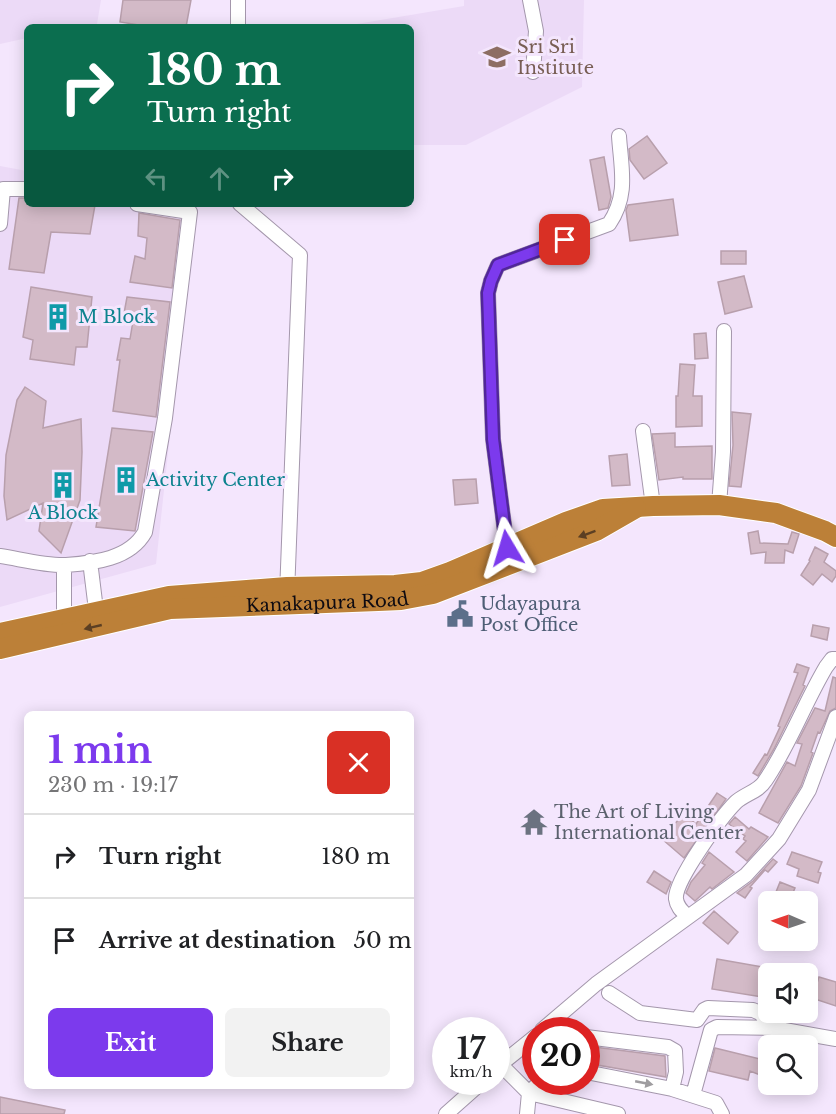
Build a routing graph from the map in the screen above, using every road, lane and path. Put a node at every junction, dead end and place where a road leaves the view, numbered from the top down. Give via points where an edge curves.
1 (238, 0) edge
2 (530, 0) edge
3 (238, 24) edge
4 (533, 72) dead end
5 (619, 136) dead end
6 (24, 189) edge
7 (156, 207) edge
8 (244, 207) edge
9 (0, 224) edge
10 (724, 331) dead end
11 (643, 431) dead end
12 (646, 506) junction
13 (719, 506) junction
14 (836, 537) edge
15 (507, 548) junction
16 (0, 556) edge
17 (90, 561) junction
18 (64, 565) junction
19 (453, 579) junction
20 (287, 595) junction
21 (96, 610) junction
22 (64, 618) junction
23 (0, 633) edge
24 (0, 649) edge
25 (836, 659) edge
26 (836, 717) edge
27 (688, 917) junction
28 (609, 993) dead end
29 (557, 1017) edge
30 (773, 1028) junction
31 (600, 1039) edge
32 (836, 1039) edge
33 (600, 1075) edge
34 (510, 1077) edge
35 (522, 1087) edge
36 (672, 1089) junction
37 (467, 1095) edge
38 (529, 1095) edge
39 (537, 1095) edge
40 (693, 1095) junction
41 (446, 1114) edge
42 (527, 1114) edge
43 (618, 1114) edge
44 (723, 1114) edge

1 - 3 street
2 - 4 street via 536,31
5 - 15 street via 623,193 609,224 498,265 491,281 488,293 493,439
6 - 9 street via 3,189
7 - 17 street via 189,212 165,418 145,532 129,551
8 - 20 street via 300,255
10 - 13 street
11 - 12 street
12 - 13 highway, Kanakapura Road
12 - 15 highway, Kanakapura Road via 603,509
12 -> 19 highway, Kanakapura Road via 608,526
13 - 14 highway, Kanakapura Road via 776,513
15 - 19 highway, Kanakapura Road
16 - 18 street
17 - 18 street
17 - 21 street
18 - 22 street
19 - 20 highway, Kanakapura Road via 433,594 401,600
20 - 21 highway, Kanakapura Road via 169,596
20 -> 24 highway, Kanakapura Road via 171,609
21 - 22 highway, Kanakapura Road
22 - 23 highway, Kanakapura Road
25 - 27 street via 820,677 764,783 734,804 688,867 677,887 676,898
26 - 27 street via 809,790 778,839 746,875
27 - 29 street
28 - 30 street via 640,1013 695,1020 708,1008 753,1010
30 - 32 street
30 - 40 street via 711,1030
31 - 36 street via 675,1051
33 -> 36 street
34 - 35 street
36 - 40 street
37 - 41 street
38 - 42 street
39 - 43 street
40 - 44 street via 716,1103

